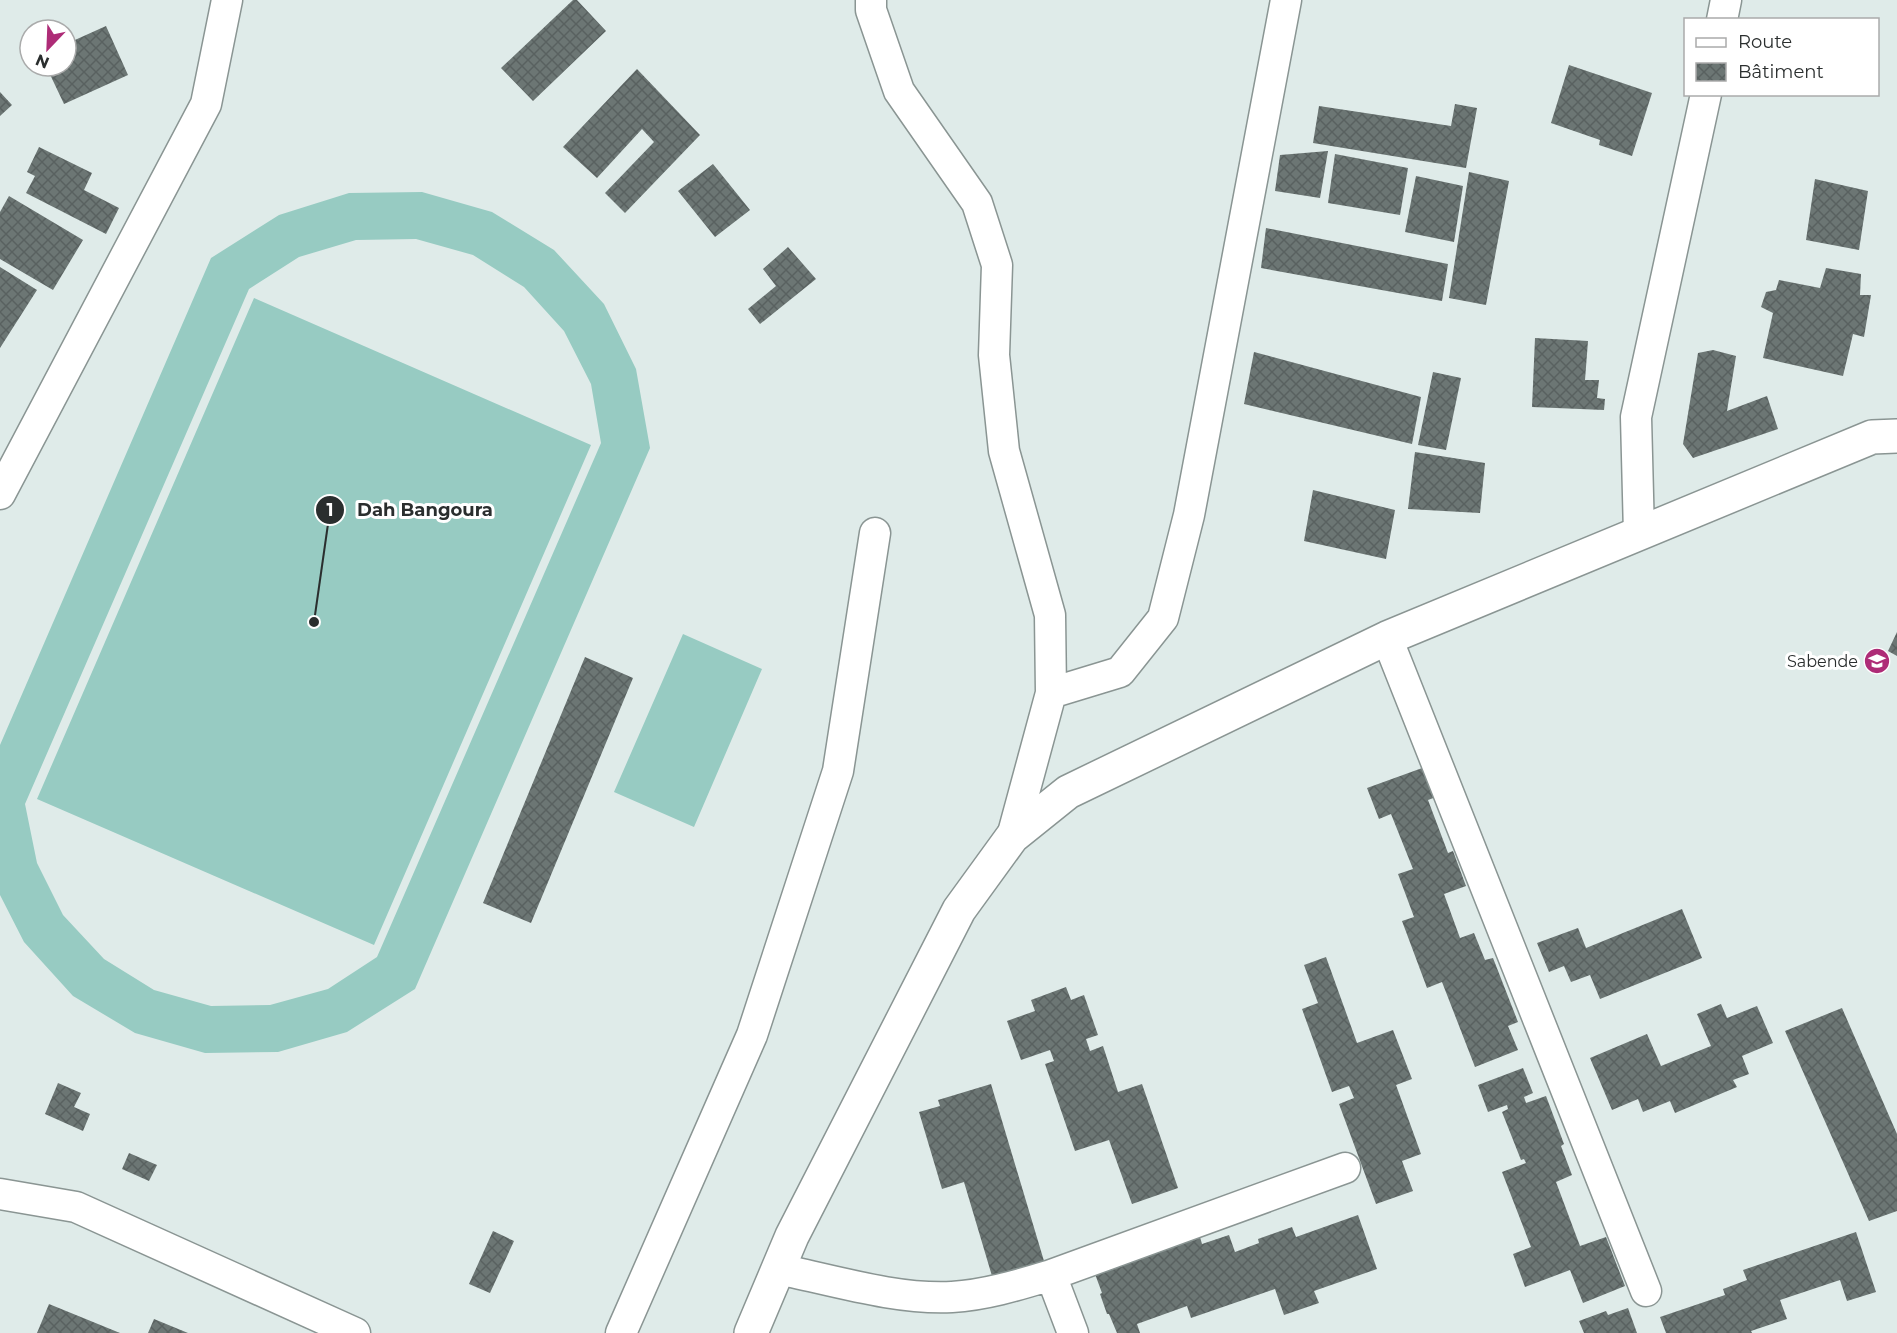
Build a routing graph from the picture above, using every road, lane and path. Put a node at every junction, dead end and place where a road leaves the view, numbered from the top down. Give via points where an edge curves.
1 (227, 0) edge
2 (871, 0) edge
3 (1286, 0) edge
4 (1726, 0) edge
5 (1722, 18) edge
6 (1706, 96) edge
7 (1897, 436) edge
8 (0, 494) edge
9 (875, 533) dead end
10 (1639, 534) junction
11 (1387, 638) junction
12 (1051, 693) junction
13 (1012, 837) junction
14 (1345, 1168) dead end
15 (0, 1194) edge
16 (778, 1269) junction
17 (1051, 1275) junction
18 (1646, 1292) dead end
19 (355, 1333) edge
20 (621, 1333) edge
21 (751, 1333) edge
22 (1073, 1333) edge

1 - 8 street via 206,104
2 - 12 street via 899,91 977,203 997,265 994,355 1004,451 1050,615
3 - 12 street via 1189,515 1163,618 1120,672
4 - 5 street
6 - 10 street via 1636,417
7 - 10 main road via 1872,437
9 - 20 street via 838,771 752,1035
10 - 11 main road
11 - 13 main road via 1068,792
11 - 18 street
12 - 13 street
13 - 16 main road via 959,910
14 - 17 street
15 - 19 street via 76,1207
16 - 17 street via 898,1294 951,1297 1000,1291
16 - 21 main road
17 - 22 street

